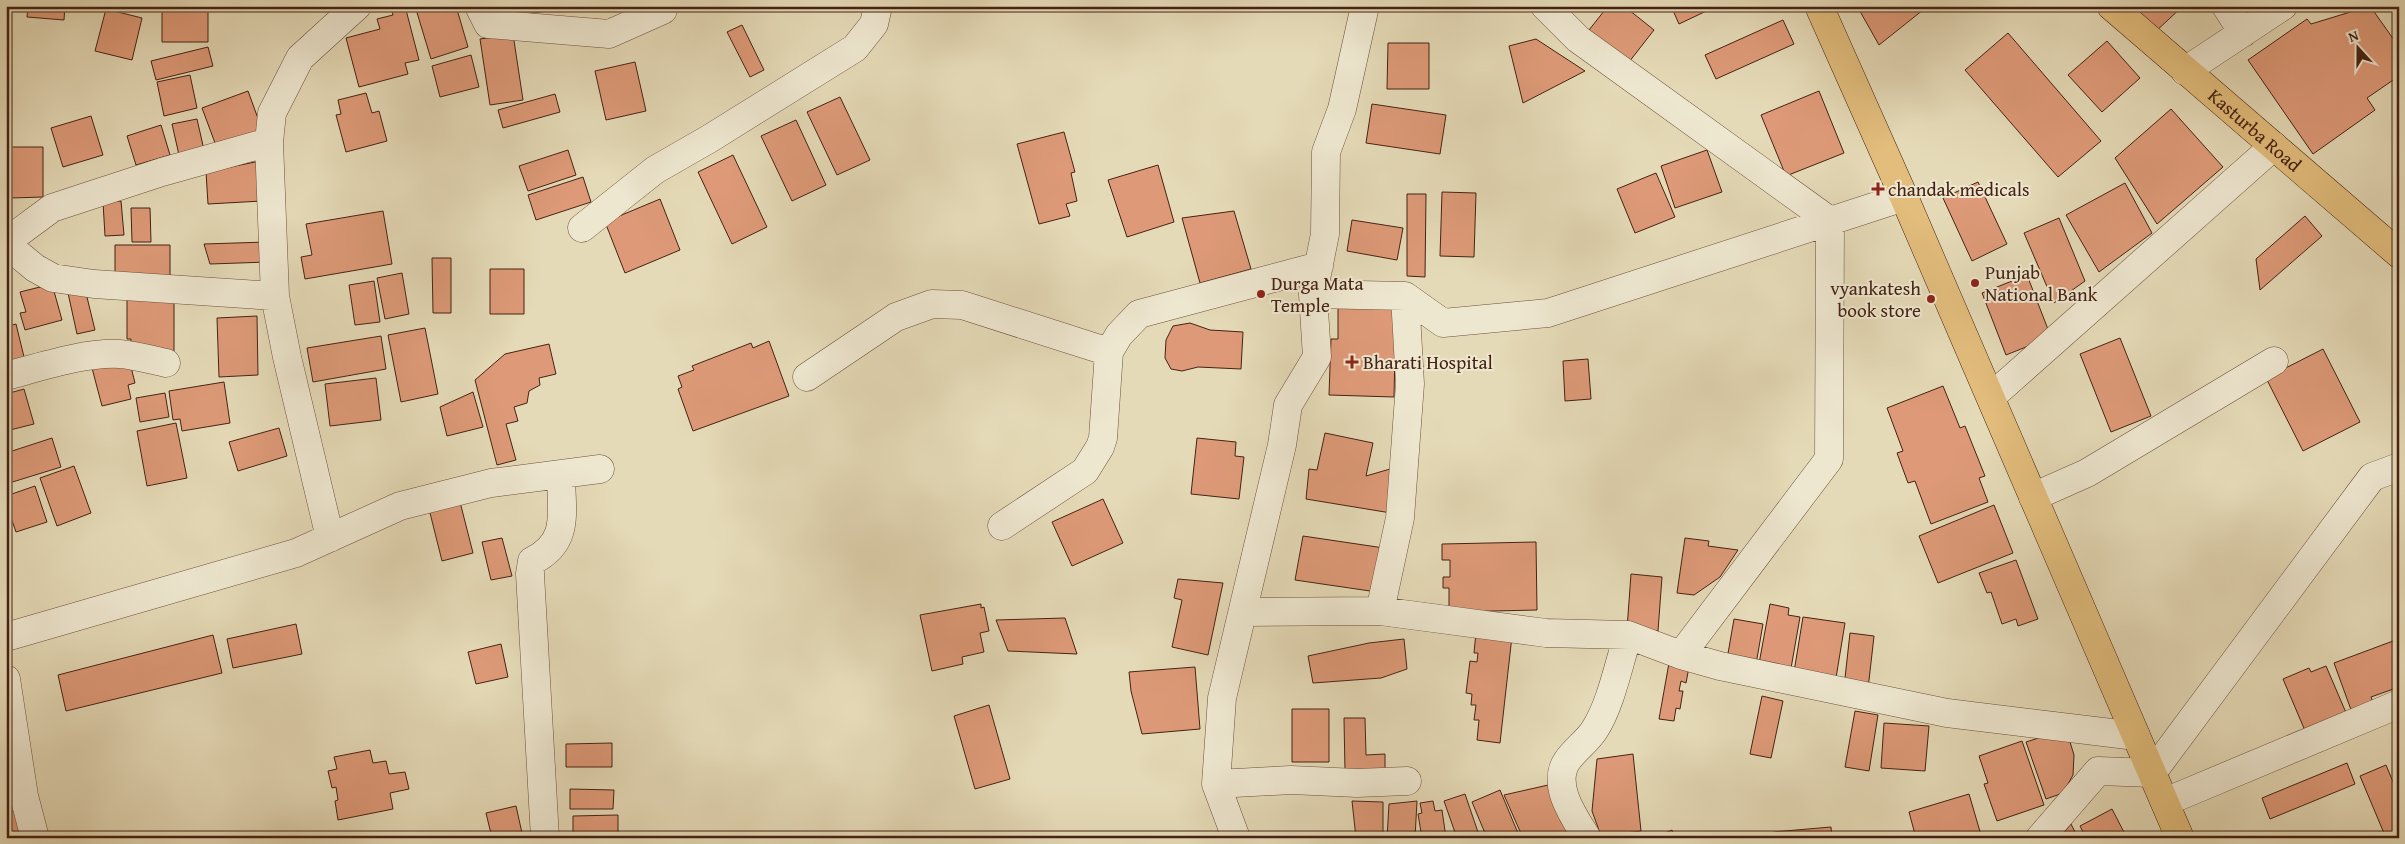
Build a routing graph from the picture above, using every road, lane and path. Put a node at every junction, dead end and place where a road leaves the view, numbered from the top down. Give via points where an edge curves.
1 (356, 6) edge
2 (479, 6) edge
3 (878, 6) edge
4 (1365, 6) edge
5 (1545, 6) edge
6 (1819, 6) edge
7 (2111, 6) edge
8 (2226, 6) edge
9 (2283, 6) edge
10 (666, 8) edge
11 (2243, 33) junction
12 (2185, 71) junction
13 (269, 142) junction
14 (2274, 146) junction
15 (1904, 197) junction
16 (1830, 221) junction
17 (582, 228) dead end
18 (6, 242) edge
19 (2399, 254) edge
20 (1319, 266) junction
21 (1313, 294) junction
22 (275, 296) junction
23 (1405, 296) junction
24 (1109, 352) junction
25 (2274, 361) dead end
26 (166, 363) dead end
27 (6, 376) edge
28 (807, 377) dead end
29 (1991, 397) junction
30 (2399, 467) edge
31 (600, 469) dead end
32 (561, 474) junction
33 (2033, 496) junction
34 (1002, 526) dead end
35 (330, 538) junction
36 (1380, 611) junction
37 (1244, 612) junction
38 (1628, 635) junction
39 (6, 637) edge
40 (1681, 655) junction
41 (6, 679) edge
42 (2399, 704) edge
43 (2136, 736) junction
44 (2152, 773) junction
45 (1407, 781) dead end
46 (1216, 784) junction
47 (15, 799) edge
48 (2164, 802) junction
49 (35, 838) edge
50 (544, 838) edge
51 (1236, 838) edge
52 (1587, 838) edge
53 (2040, 838) edge
54 (2180, 838) edge

1 - 13 street via 300,58 272,113
2 - 10 street via 488,24 609,34
3 - 17 street via 874,24 855,48 655,170
4 - 20 street via 1342,108 1326,152 1326,234
5 - 16 street via 1578,39
6 - 15 main road
7 - 12 main road, Kasturba Road
8 - 11 street
9 - 11 street
11 - 12 street
12 - 14 main road, Kasturba Road
13 - 18 street via 52,208
13 - 22 street
14 - 19 main road, Kasturba Road
14 - 29 street
15 - 16 street
15 - 29 main road
16 - 23 street via 1548,313 1444,323
16 - 40 street via 1829,459
18 - 22 street via 35,268 52,278 94,284
20 - 21 street
20 - 24 street via 1139,314 1119,335
21 - 23 street
21 - 37 street via 1317,357 1288,405
22 - 35 street
23 - 36 street via 1410,384 1400,518
24 - 28 street via 962,305 932,304 896,317
24 - 34 street via 1103,438 1094,457 1085,470
25 - 33 street via 2096,468
26 - 27 street via 121,354 108,355
29 - 33 main road
30 - 44 street via 2372,476
31 - 32 street
32 - 35 street via 491,483 400,506
32 - 50 street via 559,538 554,547 532,562 530,574
33 - 43 main road
35 - 39 street via 296,554
36 - 37 street
36 - 38 street via 1546,634
37 - 46 street via 1222,698
38 - 40 street
38 - 52 street via 1595,729 1568,760 1562,773 1562,789
40 - 43 street via 1947,713
41 - 47 street
42 - 48 street
43 - 44 main road
44 - 48 main road
44 - 53 street via 2098,771
45 - 46 street via 1291,780
46 - 51 street
47 - 49 street
48 - 54 main road

